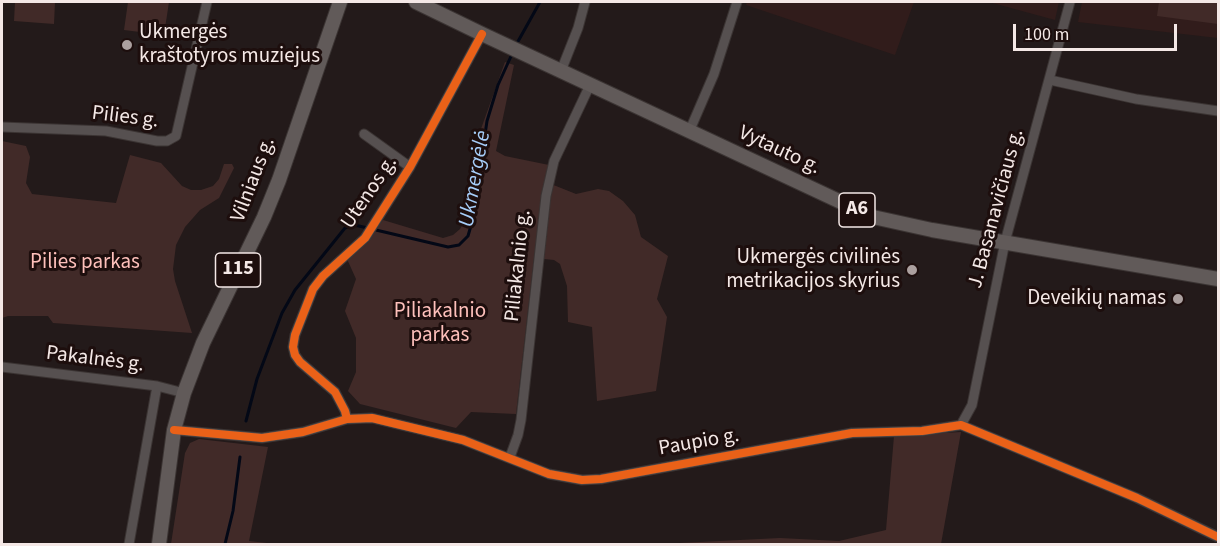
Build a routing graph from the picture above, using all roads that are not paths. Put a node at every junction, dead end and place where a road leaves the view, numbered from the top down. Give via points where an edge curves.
1 (207, 2) edge
2 (340, 2) edge
3 (416, 2) edge
4 (585, 2) edge
5 (737, 2) edge
6 (1070, 2) edge
7 (482, 34) junction
8 (561, 71) junction
9 (1050, 80) junction
10 (590, 85) junction
11 (1218, 111) edge
12 (2, 127) edge
13 (689, 132) junction
14 (364, 134) dead end
15 (411, 167) junction
16 (1005, 242) junction
17 (1218, 279) edge
18 (2, 367) edge
19 (157, 386) junction
20 (183, 393) junction
21 (346, 419) junction
22 (961, 425) junction
23 (174, 430) junction
24 (510, 457) junction
25 (1218, 537) edge
26 (129, 544) edge
27 (159, 544) edge

1 - 12 street, Pilies g. via 176,136 157,141 105,131
2 - 20 main road, Vilniaus g. / 115 via 279,180
3 - 7 main road, Vytauto g. / A6
4 - 8 street
5 - 13 street via 714,74
6 - 9 street, J. Basanavičiaus g.
7 - 8 main road, Vytauto g. / A6
7 - 15 street, Utenos g.
8 - 10 main road, Vytauto g. / A6
9 - 11 street via 1136,99
9 - 16 street, J. Basanavičiaus g.
10 - 13 main road, Vytauto g. / A6
10 - 24 street, Piliakalnio g. via 554,161 546,196 519,435
13 - 16 main road, Vytauto g. / A6 via 873,217
14 - 15 street
15 - 21 street, Utenos g. via 366,236 323,276 295,335 293,347 300,362 335,392
16 - 17 main road, Vytauto g. / A6
16 - 22 street, J. Basanavičiaus g. via 972,405
18 - 19 street, Pakalnės g.
19 - 20 street, Pakalnės g.
19 - 26 street
20 - 23 main road, Vilniaus g. / 115
21 - 23 street, Paupio g. via 303,432 262,438
21 - 24 street, Paupio g. via 384,420 464,440
22 - 24 street, Paupio g. via 852,433 601,479 566,478
22 - 25 street, Paupio g. via 1137,498
23 - 27 main road, Vilniaus g. / 115

